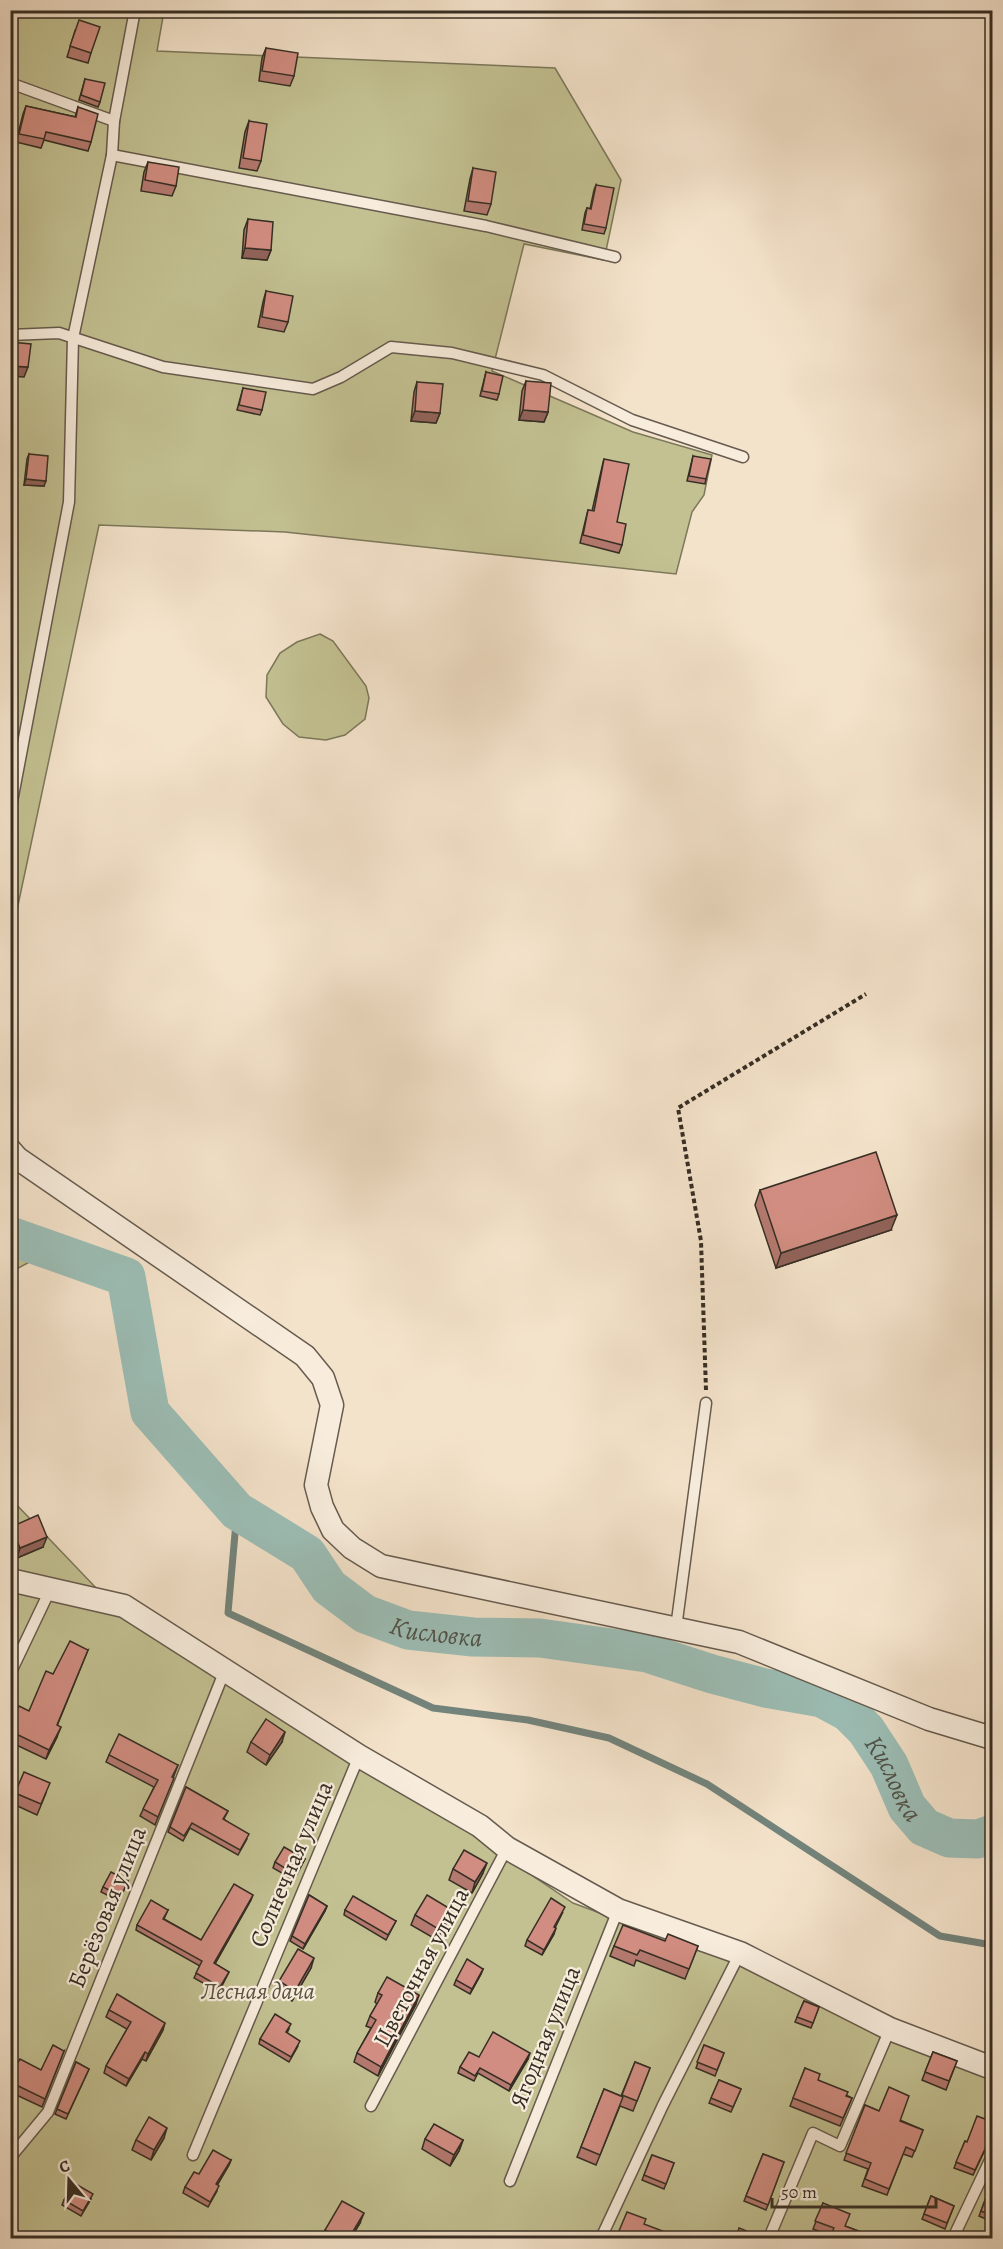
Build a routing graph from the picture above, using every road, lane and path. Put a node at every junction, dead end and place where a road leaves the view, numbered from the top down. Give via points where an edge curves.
1 (135, 10) edge
2 (10, 83) edge
3 (114, 121) junction
4 (112, 155) junction
5 (615, 257) dead end
6 (10, 334) edge
7 (73, 338) junction
8 (743, 457) dead end
9 (10, 812) edge
10 (866, 994) dead end
11 (10, 1150) edge
12 (706, 1402) joint
13 (10, 1580) edge
14 (50, 1590) junction
15 (676, 1628) junction
16 (225, 1670) junction
17 (10, 1674) edge
18 (993, 1738) edge
19 (359, 1756) junction
20 (507, 1848) junction
21 (618, 1910) junction
22 (740, 1953) junction
23 (890, 2029) junction
24 (993, 2068) edge
25 (371, 2106) dead end
26 (14, 2152) dead end
27 (193, 2156) dead end
28 (993, 2157) edge
29 (510, 2181) dead end
30 (601, 2238) edge
31 (769, 2238) edge
32 (953, 2238) edge

1 - 3 lane
2 - 3 lane
3 - 4 lane
4 - 5 lane via 486,226
4 - 7 lane
6 - 7 lane via 59,333
7 - 8 lane via 163,367 313,389 391,347 452,353 543,375 632,420
7 - 9 lane via 69,502
10 - 12 path via 678,1108 701,1241
11 - 15 street via 316,1367 332,1405 316,1485 333,1530 352,1548 381,1566
12 - 15 lane
13 - 14 street
14 - 16 street via 124,1606
14 - 17 lane
15 - 18 street via 739,1642 929,1719
16 - 19 street
16 - 26 lane, Берёзовая улица via 48,2112
19 - 20 street via 480,1826
19 - 27 lane, Солнечная улица
20 - 21 street
20 - 25 lane, Цветочная улица
21 - 22 street
21 - 29 lane, Ягодная улица
22 - 23 street
22 - 30 lane
23 - 24 street
23 - 31 lane via 840,2146 813,2133
28 - 32 lane

